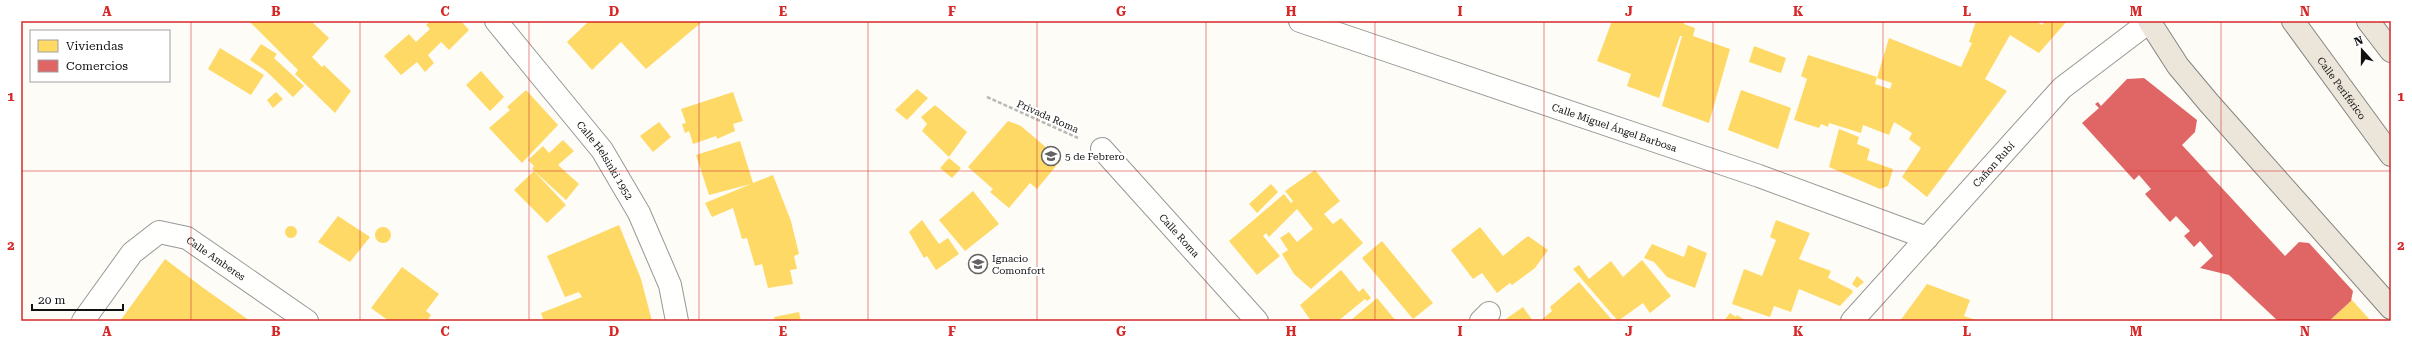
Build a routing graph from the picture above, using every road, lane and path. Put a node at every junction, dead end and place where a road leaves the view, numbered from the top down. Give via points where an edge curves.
1 (496, 21) edge
2 (1300, 21) edge
3 (2149, 21) edge
4 (2294, 21) edge
5 (2368, 21) edge
6 (2391, 51) edge
7 (987, 97) dead end
8 (1102, 149) joint
9 (2391, 155) edge
10 (1927, 238) junction
11 (2391, 308) edge
12 (82, 321) edge
13 (307, 321) edge
14 (677, 321) edge
15 (1257, 321) edge
16 (1852, 321) edge

1 - 14 street, Calle Helsinki 1952 via 602,150 639,213 670,285
2 - 10 street, Calle Miguel Ángel Barbosa via 1758,176
3 - 10 street, Cañon Rubí via 2062,88
3 - 11 highway via 2178,66 2209,103
4 - 9 highway, Calle Periférico
5 - 6 highway
7 - 8 path, Privada Roma
8 - 15 street, Calle Roma
10 - 16 street, Cañon Rubí
12 - 13 street, Calle Amberes via 132,253 159,232 187,238

